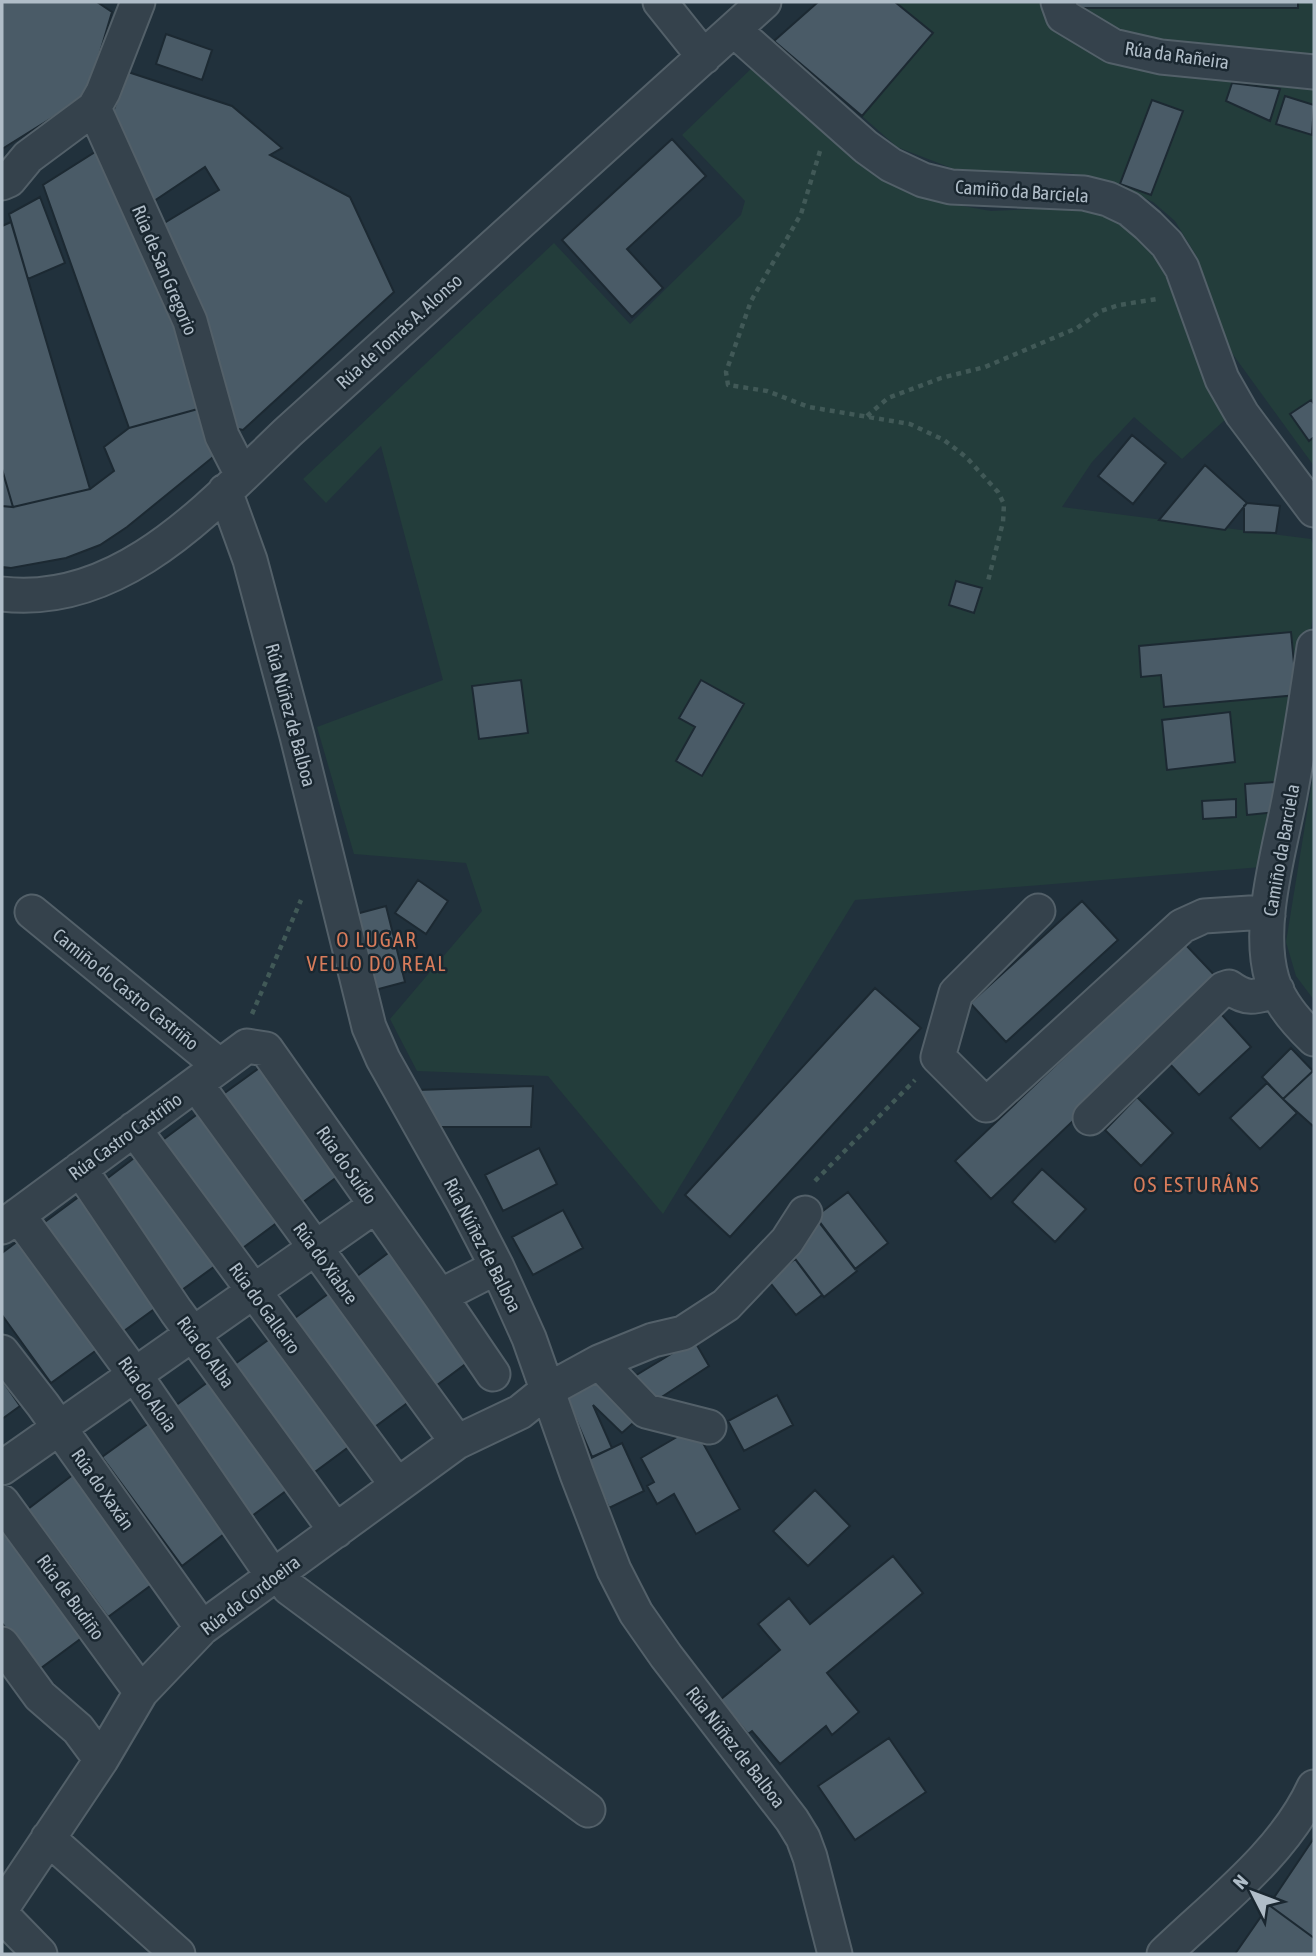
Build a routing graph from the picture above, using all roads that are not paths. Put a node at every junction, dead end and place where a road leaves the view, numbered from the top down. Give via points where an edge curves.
1 (138, 2) edge
2 (660, 2) edge
3 (764, 2) edge
4 (1058, 2) edge
5 (734, 30) junction
6 (704, 57) junction
7 (1314, 72) edge
8 (94, 108) junction
9 (2, 183) edge
10 (234, 483) junction
11 (1314, 510) edge
12 (2, 594) edge
13 (1314, 647) edge
14 (1038, 911) dead end
15 (32, 912) dead end
16 (1268, 915) junction
17 (1277, 990) junction
18 (1314, 1040) edge
19 (247, 1046) joint
20 (208, 1075) junction
21 (1090, 1118) dead end
22 (134, 1129) junction
23 (80, 1170) junction
24 (809, 1198) road end
25 (375, 1206) junction
26 (10, 1221) edge
27 (316, 1248) junction
28 (497, 1267) junction
29 (253, 1292) junction
30 (440, 1296) junction
31 (193, 1334) junction
32 (2, 1352) edge
33 (599, 1362) junction
34 (493, 1374) dead end
35 (135, 1375) junction
36 (547, 1391) junction
37 (60, 1427) junction
38 (709, 1427) dead end
39 (457, 1442) junction
40 (2, 1468) edge
41 (397, 1486) junction
42 (2, 1502) edge
43 (336, 1531) junction
44 (276, 1574) junction
45 (202, 1628) junction
46 (2, 1644) edge
47 (141, 1692) junction
48 (101, 1760) junction
49 (1314, 1787) edge
50 (587, 1810) dead end
51 (48, 1838) junction
52 (2, 1908) edge
53 (2, 1916) edge
54 (40, 1954) edge
55 (178, 1954) edge
56 (835, 1954) edge
57 (1164, 1954) edge

1 - 8 street
2 - 6 street
3 - 5 street, Rúa de Tomás A. Alonso
4 - 7 street, Rúa da Rañeira via 1063,16 1113,46 1161,57
5 - 6 street, Rúa de Tomás A. Alonso
5 - 11 street, Camiño da Barciela via 891,165 923,180 972,189 1084,193 1129,209 1167,244 1182,268 1222,379 1242,414
6 - 10 street, Rúa de Tomás A. Alonso
8 - 9 street via 28,157
8 - 10 street, Rúa de San Gregorio via 190,321
10 - 12 street, Rúa de Tomás A. Alonso via 160,547 113,576 68,592
10 - 28 street, Rúa Núñez de Balboa via 369,1027
13 - 16 street, Camiño da Barciela
14 - 16 street via 956,993 938,1058 986,1105 1182,926 1204,916
15 - 20 street, Camiño do Castro Castriño
16 - 17 street, Camiño da Barciela via 1267,950
17 - 18 street, Camiño da Barciela
17 - 21 street via 1255,997 1223,989
19 - 20 street, Rúa Castro Castriño
19 - 25 street, Rúa do Suído via 266,1049
20 - 22 street, Rúa Castro Castriño
20 - 27 street, Rúa do Xiabre
22 - 23 street, Rúa Castro Castriño
22 - 29 street, Rúa do Galleiro
23 - 26 street, Rúa Castro Castriño
23 - 31 street, Rúa do Alba
24 - 33 street, Rúa da Cordoeira via 787,1241 726,1306 683,1333
25 - 27 street
25 - 30 street, Rúa do Suído
26 - 35 street, Rúa do Aloia
27 - 29 street
27 - 39 street, Rúa do Xiabre
28 - 30 street
28 - 36 street, Rúa Núñez de Balboa
29 - 31 street
29 - 41 street, Rúa do Galleiro
30 - 34 street, Rúa do Suído
31 - 35 street
31 - 43 street, Rúa do Alba
32 - 37 street, Rúa do Xaxán
33 - 36 street, Rúa da Cordoeira
33 - 38 street via 646,1411
35 - 37 street
35 - 44 street, Rúa do Aloia
36 - 39 street, Rúa da Cordoeira via 520,1412
36 - 56 street, Rúa Núñez de Balboa via 614,1570 636,1613 803,1838
37 - 40 street
37 - 45 street, Rúa do Xaxán
39 - 41 street, Rúa da Cordoeira
41 - 43 street, Rúa da Cordoeira
42 - 47 street, Rúa de Budiño
43 - 44 street, Rúa da Cordoeira
44 - 45 street, Rúa da Cordoeira
44 - 50 street, Rúa do Aloia
45 - 47 street, Rúa da Cordoeira
46 - 48 street via 40,1696 78,1729
47 - 48 street, Rúa da Cordoeira
48 - 51 street, Rúa da Cordoeira
49 - 57 street via 1304,1811 1278,1846
51 - 52 street, Rúa da Cordoeira
51 - 55 street
53 - 54 street

